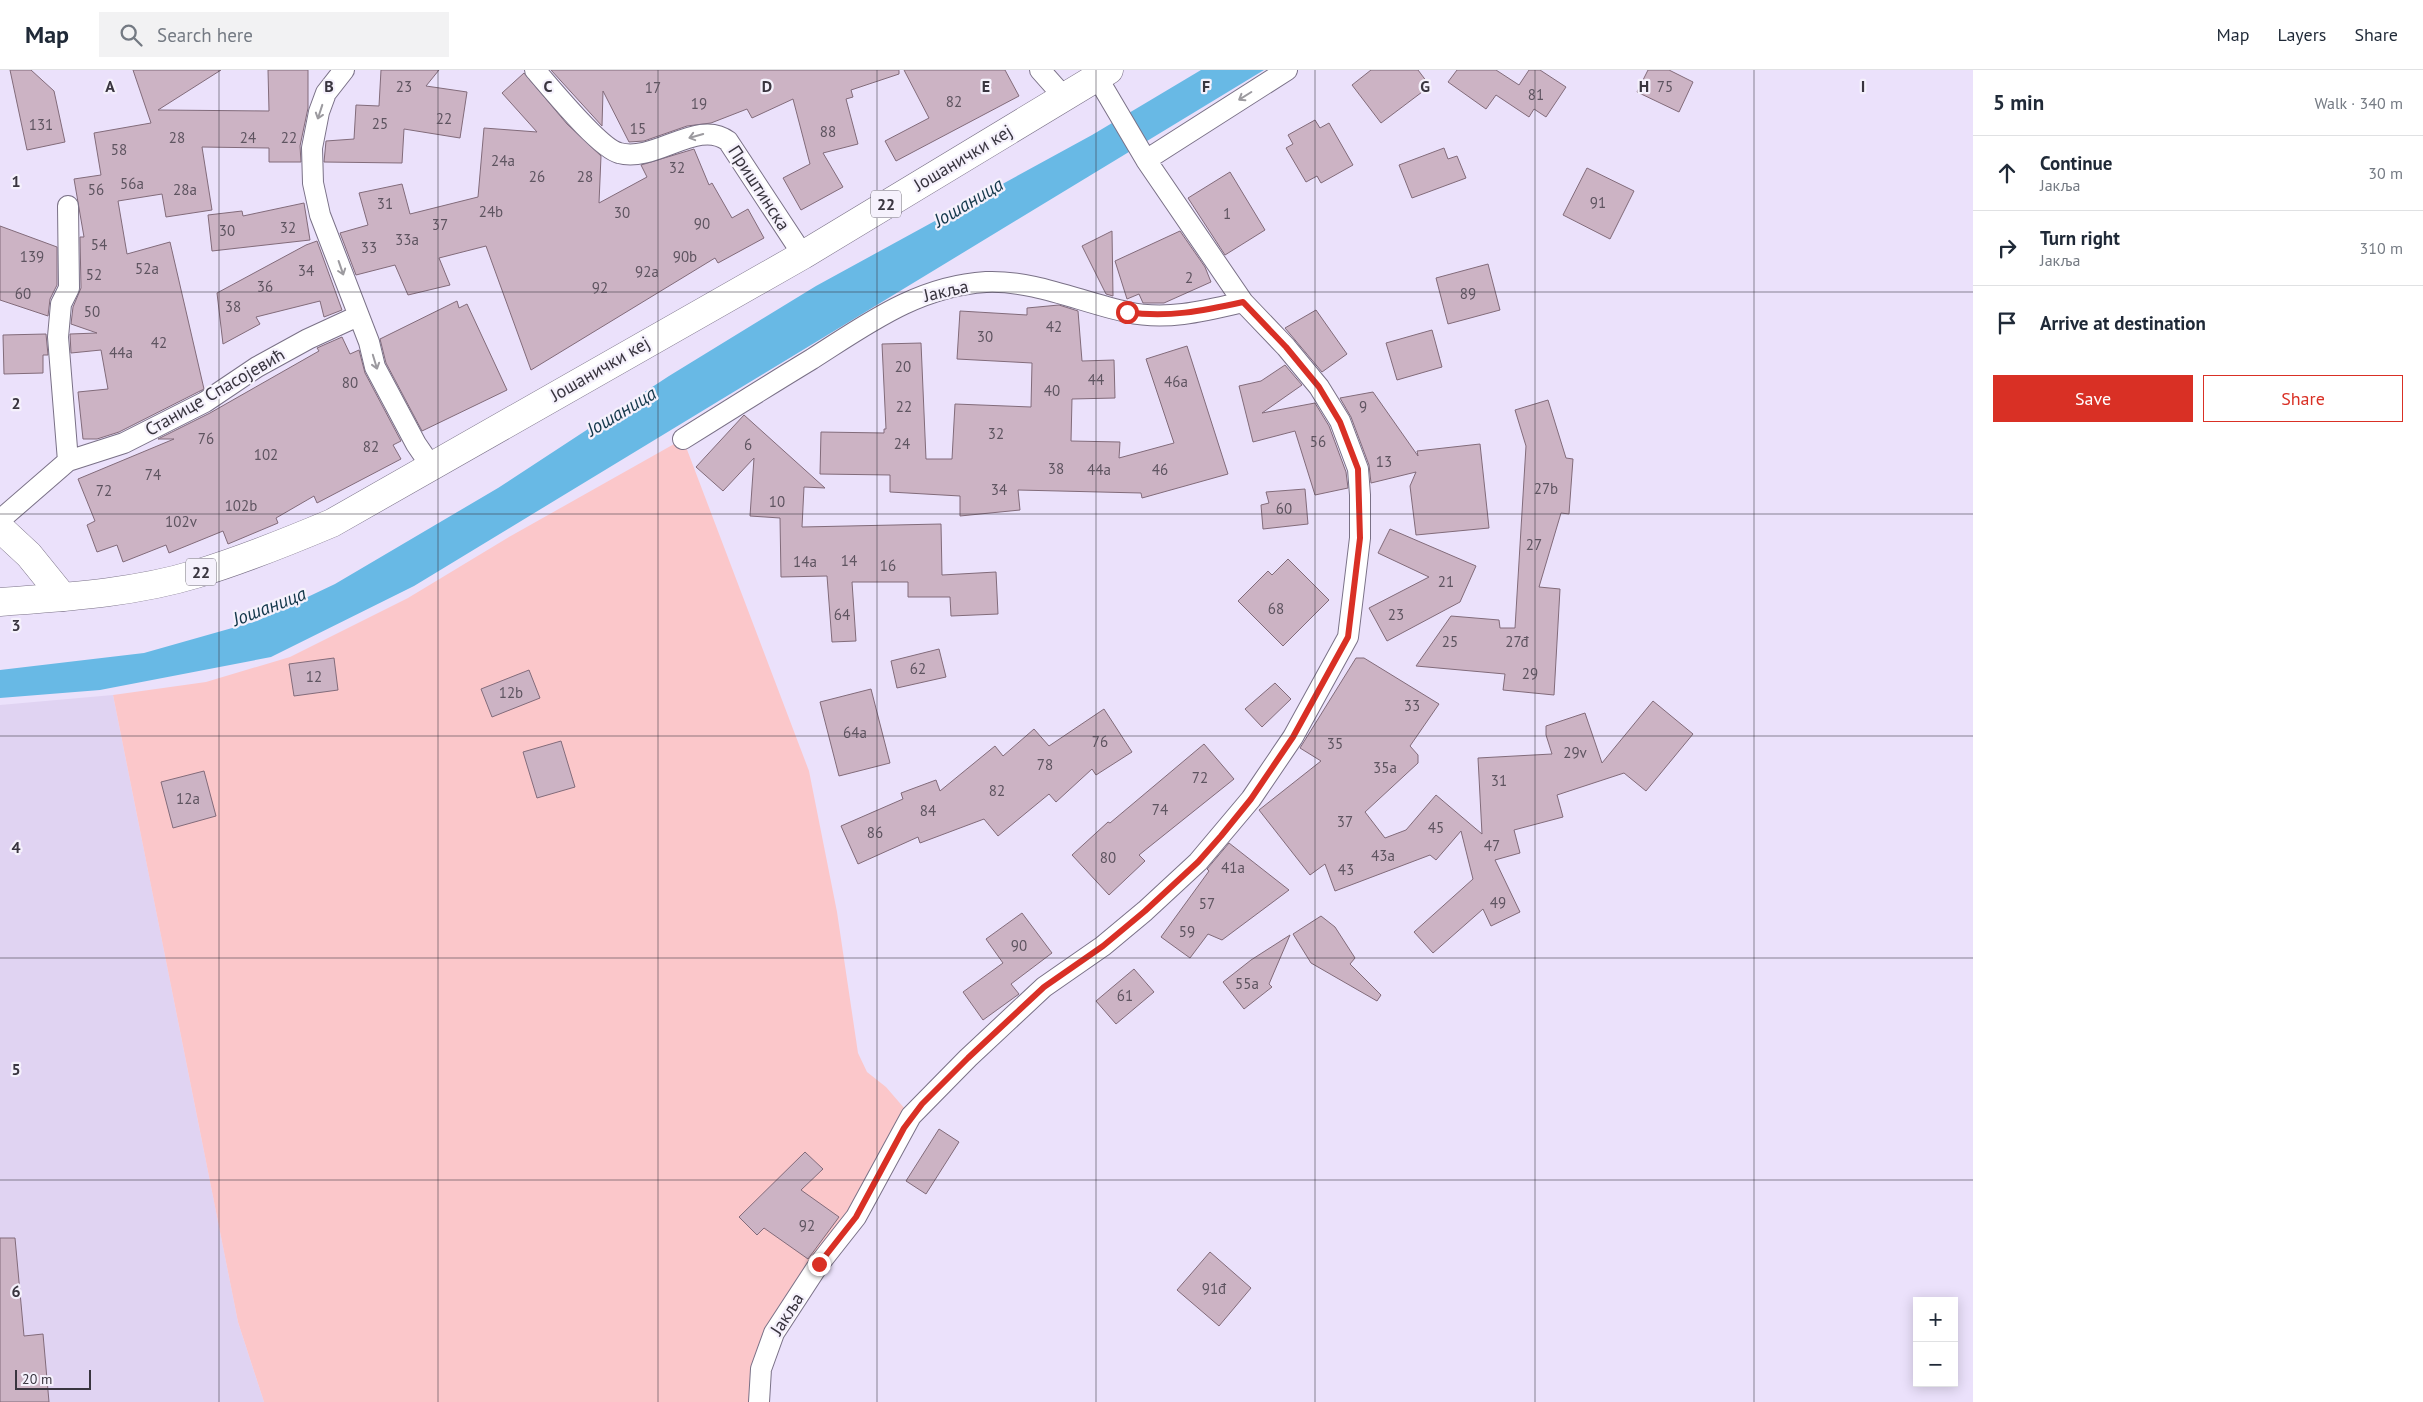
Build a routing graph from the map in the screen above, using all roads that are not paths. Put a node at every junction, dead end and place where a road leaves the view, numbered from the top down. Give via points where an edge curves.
1 (344, 70) edge
2 (535, 70) edge
3 (1040, 70) edge
4 (1287, 70) edge
5 (1105, 82) edge
6 (1064, 97) junction
7 (1144, 156) junction
8 (68, 206) dead end
9 (803, 255) junction
10 (1243, 302) junction
11 (358, 316) junction
12 (683, 439) dead end
13 (68, 461) junction
14 (431, 466) junction
15 (0, 520) edge
16 (0, 528) edge
17 (63, 597) junction
18 (0, 602) edge
19 (759, 1402) edge

1 -> 11 street via 326,93 319,112 311,166 320,215
9 -> 2 street, Приштинска via 728,140 712,132 653,151 618,153 595,136
3 - 6 street
4 -> 7 street
5 - 6 main road, Јошанички кеј / 22
5 - 7 street, Јакља
6 - 9 main road, Јошанички кеј / 22
7 - 10 street, Јакља
8 - 13 street via 69,288 61,304 58,337
9 - 14 main road, Јошанички кеј / 22
10 - 12 street, Јакља via 1195,313 1148,315 1062,293 1010,284 987,282 940,289 889,310
10 - 19 street, Јакља via 1319,387 1340,422 1358,469 1360,538 1348,637 1278,760 1251,799 1198,862 1110,940 1044,987 912,1116 856,1217 819,1264 774,1334 761,1369
11 - 13 street, Станице Спасојевић via 308,339 257,367 205,402 124,443
11 -> 14 street via 375,367
13 - 15 street, Станице Спасојевић
14 - 17 main road, Јошанички кеј / 22 via 332,523 267,551 144,586
16 - 17 main road via 29,555
17 - 18 main road, Јошанички кеј / 22

